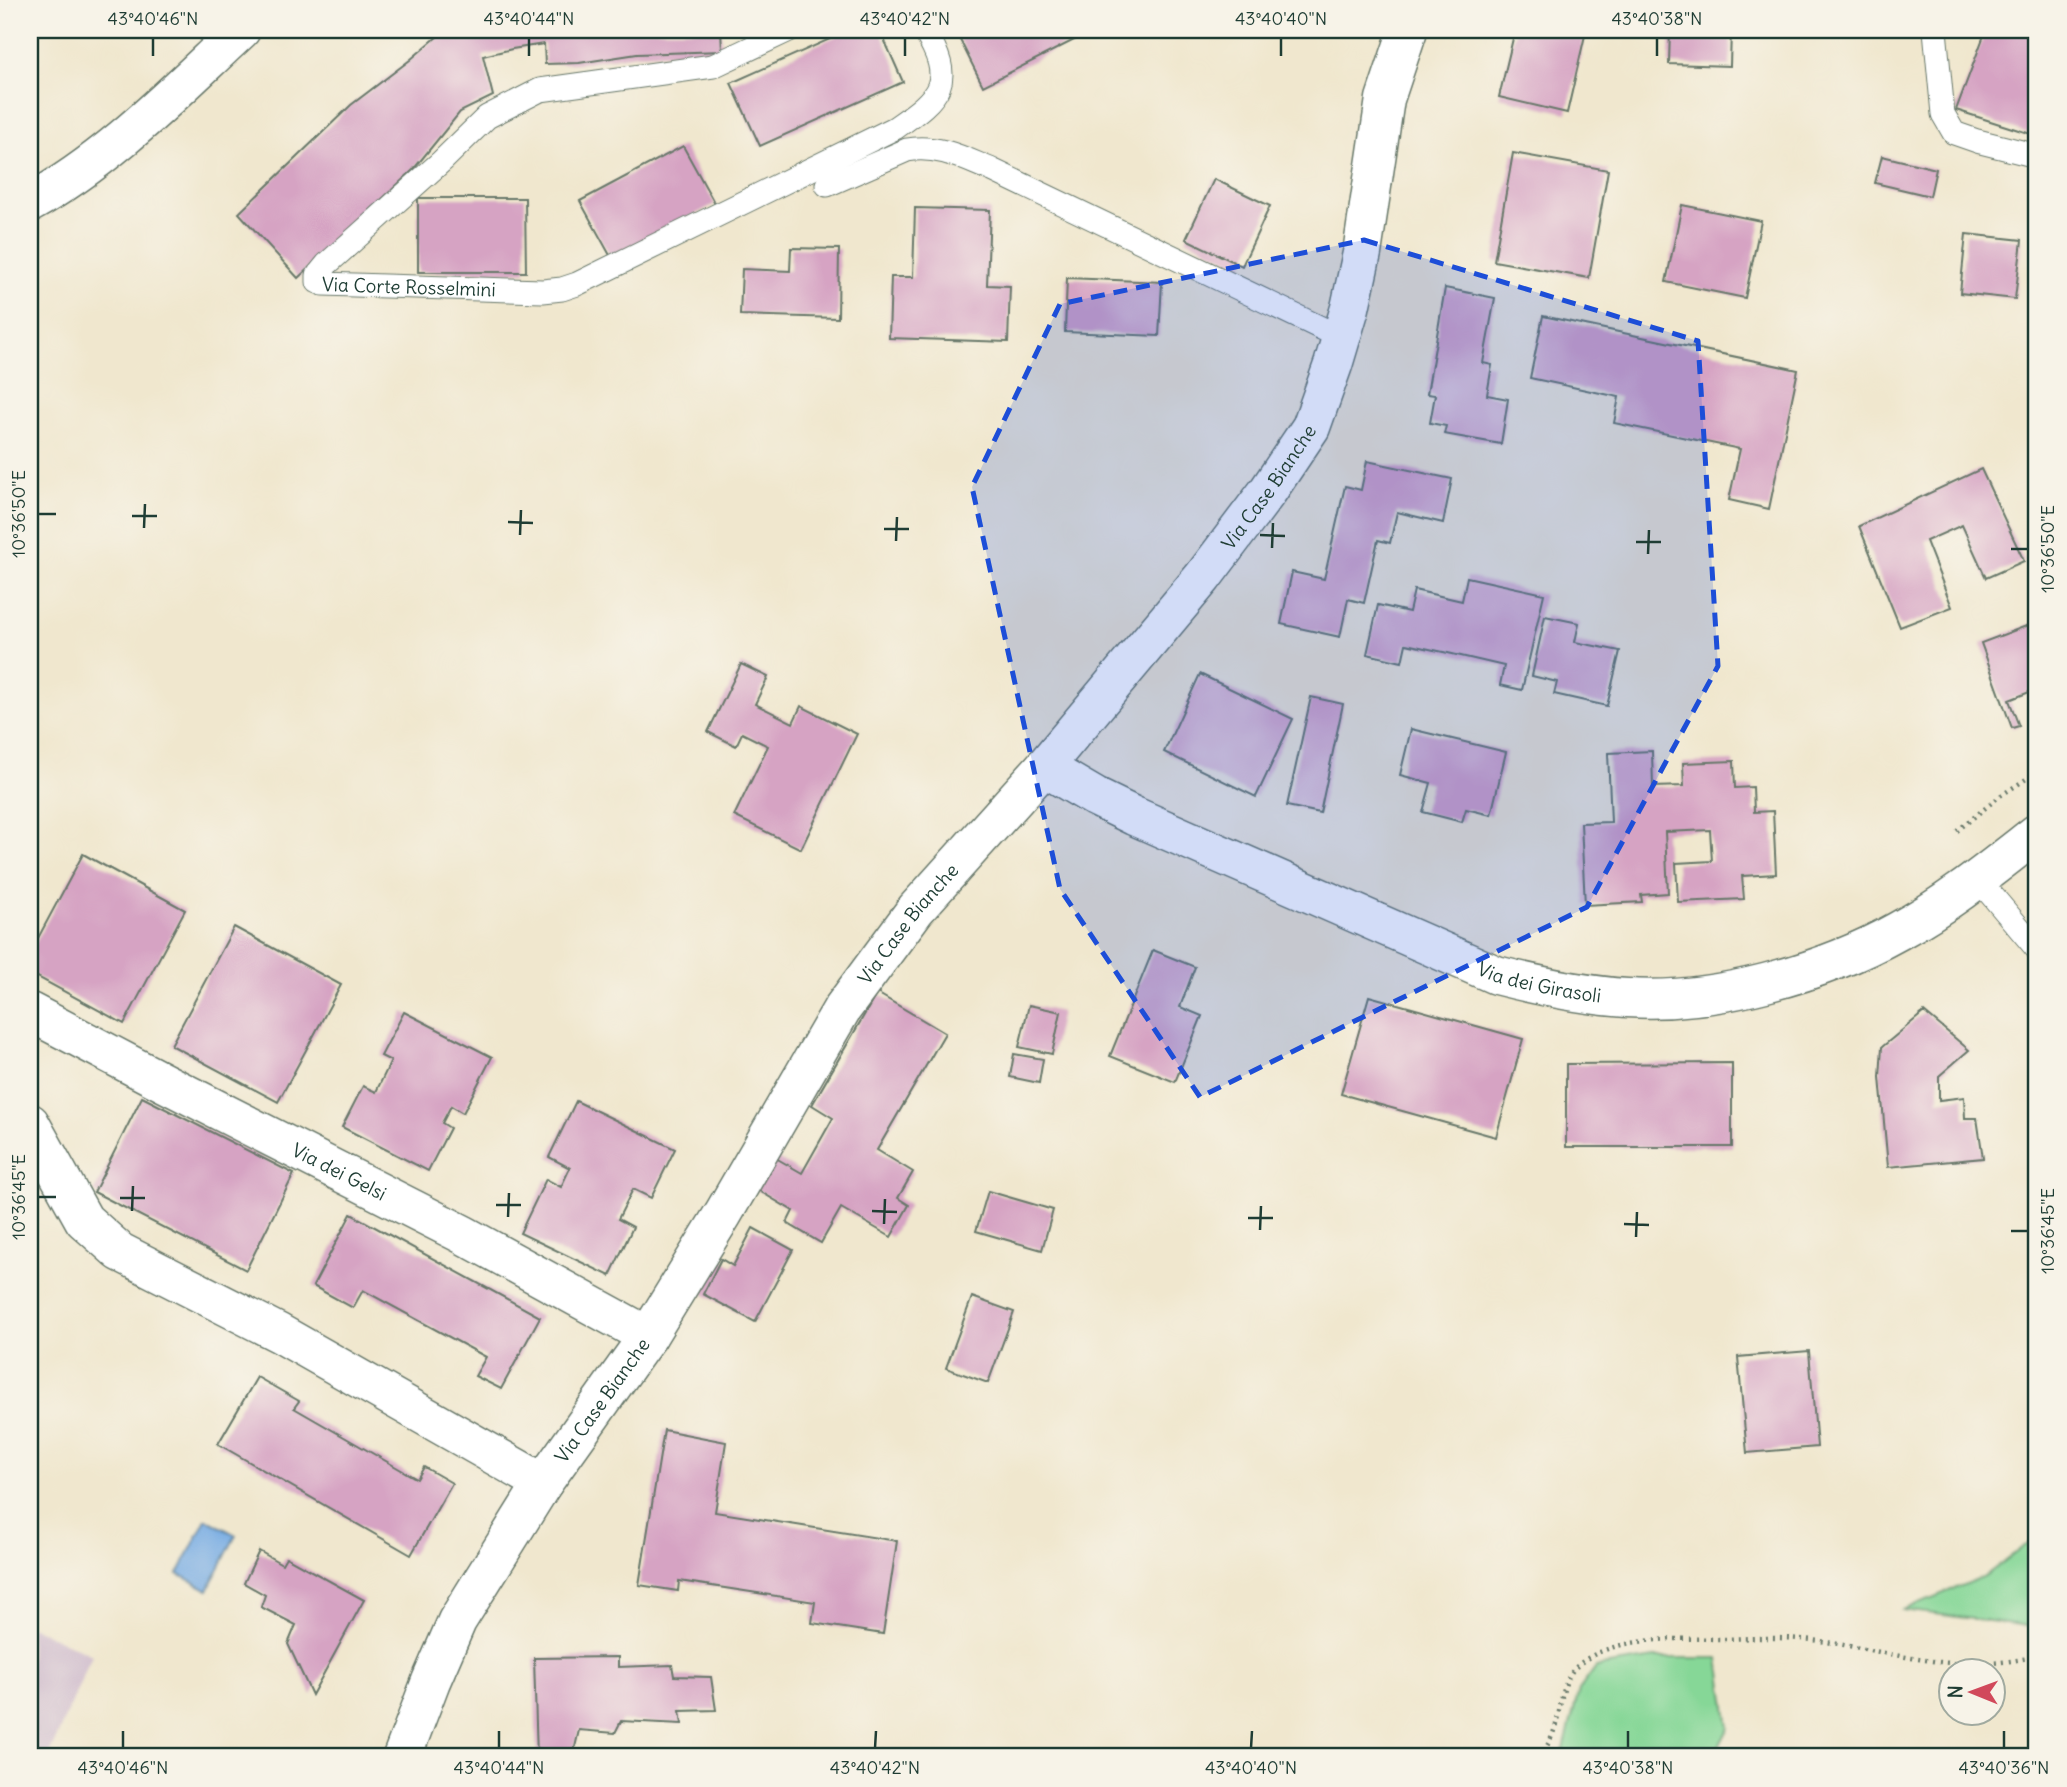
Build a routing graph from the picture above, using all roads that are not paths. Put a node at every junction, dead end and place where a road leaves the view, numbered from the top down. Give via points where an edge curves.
1 (241, 30) edge
2 (789, 30) edge
3 (924, 30) edge
4 (1381, 30) edge
5 (1408, 30) edge
6 (1935, 30) edge
7 (1385, 99) junction
8 (2037, 156) edge
9 (827, 185) dead end
10 (30, 203) edge
11 (1342, 338) junction
12 (1044, 767) junction
13 (2037, 833) edge
14 (1978, 879) junction
15 (2037, 949) edge
16 (30, 1012) edge
17 (30, 1123) edge
18 (649, 1336) junction
19 (543, 1483) junction
20 (402, 1757) edge

1 - 10 street via 138,126 91,164
2 - 3 lane, Via Corte Rosselmini via 713,66 540,90 487,117 327,264 317,282 544,291 578,284 895,128 918,112 942,84 941,65
4 - 7 street, Via Case Bianche
5 - 7 street, Via Case Bianche
6 - 8 lane via 1943,114 1954,133
7 - 11 street, Via Case Bianche via 1362,253
9 - 11 lane via 907,150 946,152
11 - 12 street, Via Case Bianche via 1311,427 1268,491 1203,577
12 - 14 street, Via dei Girasoli via 1124,811 1461,961 1542,987 1598,995 1694,996 1802,972 1899,931
12 - 18 street, Via Case Bianche via 916,909 842,1009
13 - 14 street, Via dei Girasoli
14 - 15 lane
16 - 18 street, Via dei Gelsi via 462,1234
17 - 19 street via 85,1220 120,1252 279,1332
18 - 19 street, Via Case Bianche
19 - 20 street, Via Case Bianche via 457,1621

